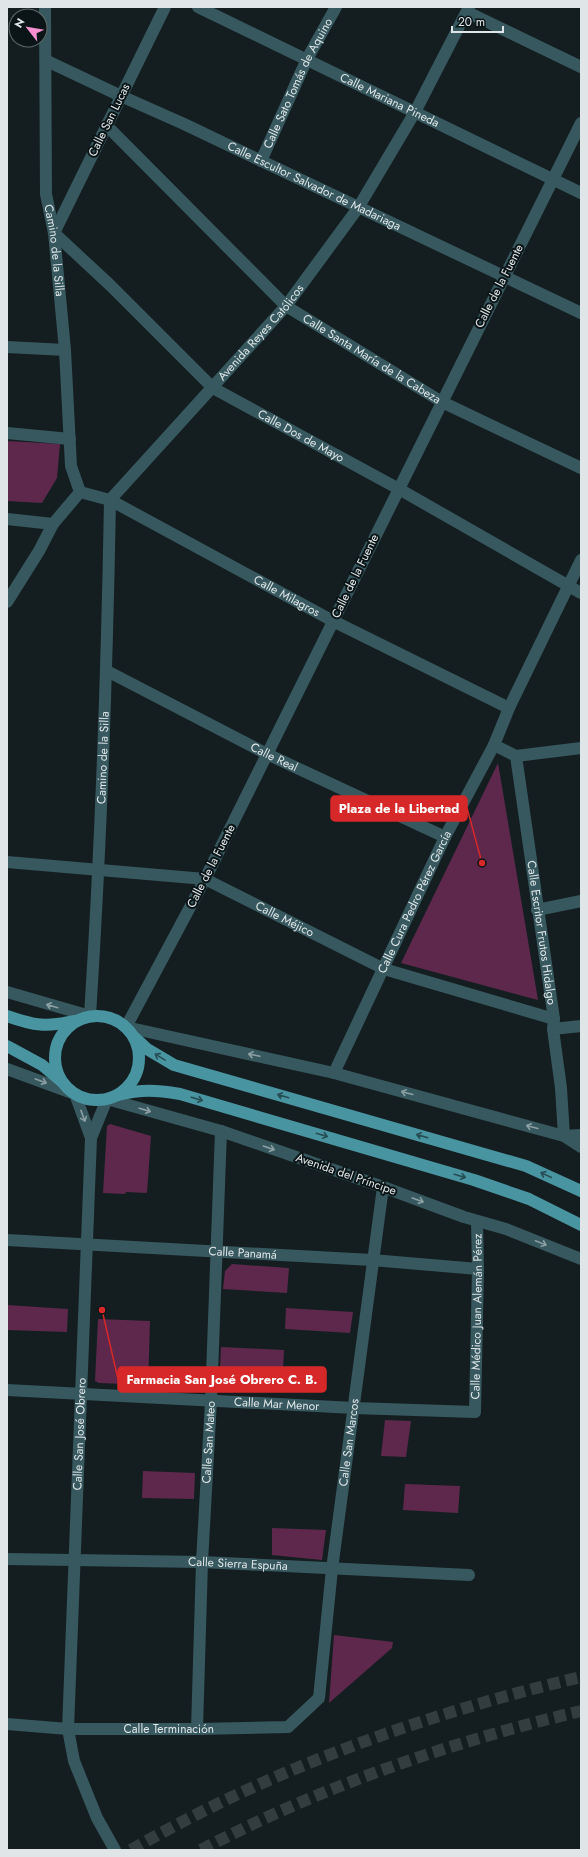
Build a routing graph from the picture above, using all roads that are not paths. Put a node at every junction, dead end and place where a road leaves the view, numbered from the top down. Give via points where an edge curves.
1 (45, 7) edge
2 (165, 7) edge
3 (198, 7) edge
4 (336, 7) edge
5 (468, 10) edge
6 (307, 59) junction
7 (46, 61) junction
8 (581, 68) edge
9 (120, 96) junction
10 (415, 112) junction
11 (581, 123) edge
12 (106, 125) junction
13 (261, 161) junction
14 (553, 180) junction
15 (581, 193) edge
16 (358, 208) junction
17 (54, 233) junction
18 (504, 277) junction
19 (286, 306) junction
20 (581, 313) edge
21 (7, 347) edge
22 (65, 350) junction
23 (213, 388) junction
24 (442, 402) junction
25 (7, 433) edge
26 (70, 439) junction
27 (581, 468) edge
28 (399, 489) junction
29 (80, 492) junction
30 (110, 500) junction
31 (7, 519) edge
32 (53, 524) junction
33 (581, 560) edge
34 (568, 587) junction
35 (581, 593) edge
36 (8, 599) edge
37 (333, 621) junction
38 (107, 671) junction
39 (509, 708) junction
40 (494, 745) junction
41 (581, 748) edge
42 (266, 754) junction
43 (516, 756) junction
44 (445, 837) junction
45 (7, 862) edge
46 (99, 871) junction
47 (205, 879) junction
48 (581, 901) edge
49 (537, 910) junction
50 (384, 969) junction
51 (7, 992) edge
52 (7, 1016) edge
53 (84, 1018) junction
54 (553, 1024) junction
55 (581, 1026) edge
56 (126, 1027) junction
57 (134, 1037) junction
58 (7, 1046) edge
59 (7, 1068) edge
60 (334, 1073) junction
61 (63, 1082) junction
62 (75, 1094) junction
63 (113, 1097) junction
64 (221, 1131) junction
65 (581, 1135) edge
66 (564, 1136) junction
67 (91, 1138) junction
68 (581, 1147) edge
69 (383, 1187) junction
70 (581, 1191) edge
71 (477, 1220) junction
72 (581, 1225) edge
73 (7, 1240) edge
74 (87, 1244) junction
75 (217, 1252) junction
76 (581, 1259) edge
77 (372, 1260) junction
78 (478, 1269) junction
79 (7, 1390) edge
80 (80, 1395) junction
81 (212, 1401) junction
82 (354, 1408) junction
83 (475, 1412) joint
84 (7, 1559) edge
85 (75, 1561) junction
86 (202, 1562) junction
87 (332, 1569) junction
88 (469, 1575) dead end
89 (319, 1698) joint
90 (7, 1724) edge
91 (68, 1729) junction
92 (197, 1729) junction
93 (115, 1850) edge

1 - 7 street, Camino de la Silla
2 - 9 street, Calle San Lucas
3 - 6 street, Calle Mariana Pineda
4 - 6 street, Calle Sato Tomás de Aquino
5 - 8 street
5 - 10 street, Avenida Reyes Católicos
6 - 10 street, Calle Mariana Pineda
6 - 13 street, Calle Sato Tomás de Aquino
7 - 9 street, Calle Escultor Salvador de Madariaga
7 - 17 street, Camino de la Silla via 46,194
9 - 12 street, Calle San Lucas
9 - 13 street, Calle Escultor Salvador de Madariaga
10 - 14 street, Calle Mariana Pineda
10 - 16 street, Avenida Reyes Católicos
11 - 14 street, Calle de la Fuente
12 - 17 street, Calle San Lucas
12 - 19 street, Calle Santa María de la Cabeza
13 - 16 street, Calle Escultor Salvador de Madariaga
14 - 15 street, Calle Mariana Pineda
14 - 18 street, Calle de la Fuente
16 - 18 street, Calle Escultor Salvador de Madariaga
16 - 19 street, Avenida Reyes Católicos
17 - 22 street, Camino de la Silla
17 - 23 street, Calle Dos de Mayo
18 - 20 street, Calle Escultor Salvador de Madariaga
18 - 24 street, Calle de la Fuente
19 - 23 street, Avenida Reyes Católicos
19 - 24 street, Calle Santa María de la Cabeza
21 - 22 street
22 - 26 street, Camino de la Silla
23 - 28 street, Calle Dos de Mayo
23 - 30 street, Avenida Reyes Católicos
24 - 27 street, Calle Santa María de la Cabeza
24 - 28 street, Calle de la Fuente
25 - 26 street
26 - 29 street, Camino de la Silla via 71,466
28 - 34 street, Calle Dos de Mayo
28 - 37 street, Calle de la Fuente
29 - 30 street
29 - 32 street
30 - 37 street, Calle Milagros
30 - 38 street, Camino de la Silla
31 - 32 street
32 - 36 street
33 - 34 street, Calle Cura Pedro Pérez García
34 - 35 street, Calle Dos de Mayo
34 - 39 street, Calle Cura Pedro Pérez García
37 - 39 street, Calle Milagros
37 - 42 street, Calle de la Fuente
38 - 42 street, Calle Real
38 - 46 street, Camino de la Silla
39 - 40 street, Calle Cura Pedro Pérez García
40 - 43 street
40 - 44 street, Calle Cura Pedro Pérez García
41 - 43 street
42 - 44 street, Calle Real
42 - 47 street, Calle de la Fuente
43 - 49 street, Calle Escritor Frutos Hidalgo
44 - 50 street, Calle Cura Pedro Pérez García
45 - 46 street, Calle Méjico
46 - 47 street, Calle Méjico
46 - 53 street, Camino de la Silla
47 - 50 street, Calle Méjico
47 - 56 street, Calle de la Fuente
48 - 49 street
49 - 54 street, Calle Escritor Frutos Hidalgo
50 - 54 street, Calle Méjico
50 - 60 street, Calle Cura Pedro Pérez García
53 -> 51 street
52 - 53 main road via 30,1024 54,1026
53 - 56 main road via 109,1017
53 - 61 main road via 68,1027 56,1048 56,1066
54 - 55 street
54 - 66 street, Calle Escritor Frutos Hidalgo
56 - 57 main road
60 -> 56 street
57 - 63 main road via 138,1047 138,1069 127,1088
70 -> 57 main road via 526,1166 174,1065
58 - 61 main road via 42,1065
59 -> 62 street
66 -> 60 street
61 - 62 main road
62 - 63 main road via 96,1100
62 -> 67 street, Calle San José Obrero
63 -> 64 street, Avenida del Príncipe
63 - 67 street, Calle San José Obrero
63 -> 72 main road via 138,1090 155,1089 188,1096 474,1180 529,1199
64 -> 69 street, Avenida del Príncipe
64 - 75 street, Calle San Mateo
65 - 66 street
66 - 68 street
67 - 74 street, Calle San José Obrero
69 -> 71 street, Avenida del Príncipe
69 - 77 street, Calle San Marcos
71 -> 76 street, Avenida del Príncipe
71 - 78 street, Calle Médico Juan Alemán Pérez
73 - 74 street, Calle Panamá
74 - 75 street, Calle Panamá
74 - 80 street, Calle San José Obrero
75 - 77 street, Calle Panamá
75 - 81 street, Calle San Mateo
77 - 78 street, Calle Panamá
77 - 82 street, Calle San Marcos
78 - 83 street, Calle Médico Juan Alemán Pérez
79 - 80 street, Calle Mar Menor
80 - 81 street, Calle Mar Menor
80 - 85 street, Calle San José Obrero
81 - 82 street, Calle Mar Menor
81 - 86 street, Calle San Mateo
82 - 83 street, Calle Mar Menor
82 - 87 street, Calle San Marcos
84 - 85 street, Calle Sierra Espuña
85 - 86 street, Calle Sierra Espuña
85 - 91 street, Calle San José Obrero
86 - 87 street, Calle Sierra Espuña
86 - 92 street, Calle San Mateo
87 - 88 street, Calle Sierra Espuña
87 - 89 street, Calle San Marcos
89 - 92 street, Calle Terminación via 288,1727
90 - 91 street, Calle Terminación
91 - 92 street, Calle Terminación
91 - 93 street, Calle San José Obrero via 74,1761 97,1818

